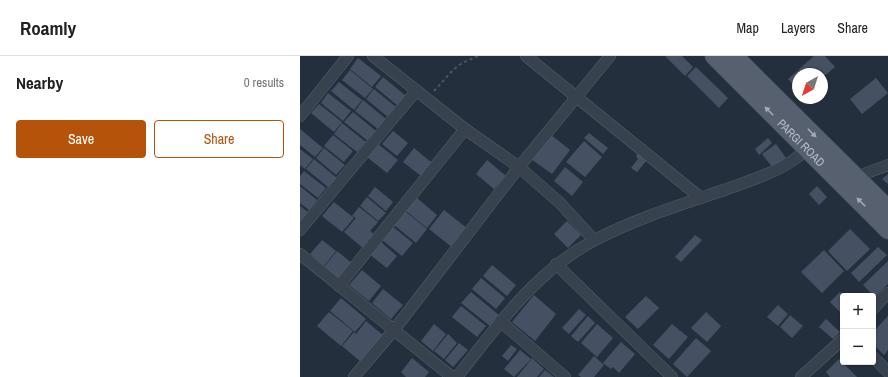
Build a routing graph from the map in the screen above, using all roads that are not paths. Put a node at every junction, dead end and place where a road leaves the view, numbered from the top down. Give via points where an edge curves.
1 (348, 56) edge
2 (373, 56) edge
3 (526, 56) edge
4 (610, 56) edge
5 (714, 56) edge
6 (734, 56) edge
7 (416, 91) junction
8 (578, 97) junction
9 (300, 116) edge
10 (465, 129) junction
11 (807, 149) junction
12 (888, 165) edge
13 (519, 167) junction
14 (856, 177) junction
15 (701, 198) junction
16 (888, 209) edge
17 (300, 230) edge
18 (888, 230) edge
19 (594, 240) junction
20 (300, 254) edge
21 (556, 264) junction
22 (339, 286) junction
23 (888, 293) edge
24 (876, 306) edge
25 (500, 322) junction
26 (394, 330) junction
27 (840, 342) edge
28 (876, 360) edge
29 (888, 372) edge
30 (354, 377) edge
31 (452, 377) edge
32 (457, 377) edge
33 (565, 377) edge
34 (672, 377) edge
35 (801, 377) edge

1 - 9 street
2 - 7 street
3 - 8 street
4 - 8 street
11 -> 5 main road, PARGI ROAD
6 -> 14 main road, PARGI ROAD
7 - 10 street
7 - 17 street
8 - 13 street
8 - 15 street
10 - 13 street
10 - 22 street
11 - 15 street via 784,168
18 -> 11 main road, PARGI ROAD
12 - 14 street
13 - 19 street via 560,203
13 - 26 street
14 - 16 main road, PARGI ROAD
15 - 19 street
19 - 21 street
20 - 22 street
21 - 25 street
21 - 34 street
22 - 26 street
23 - 24 street
25 - 32 street
25 - 33 street
26 - 30 street
26 - 31 street
27 - 35 street
28 - 29 street

